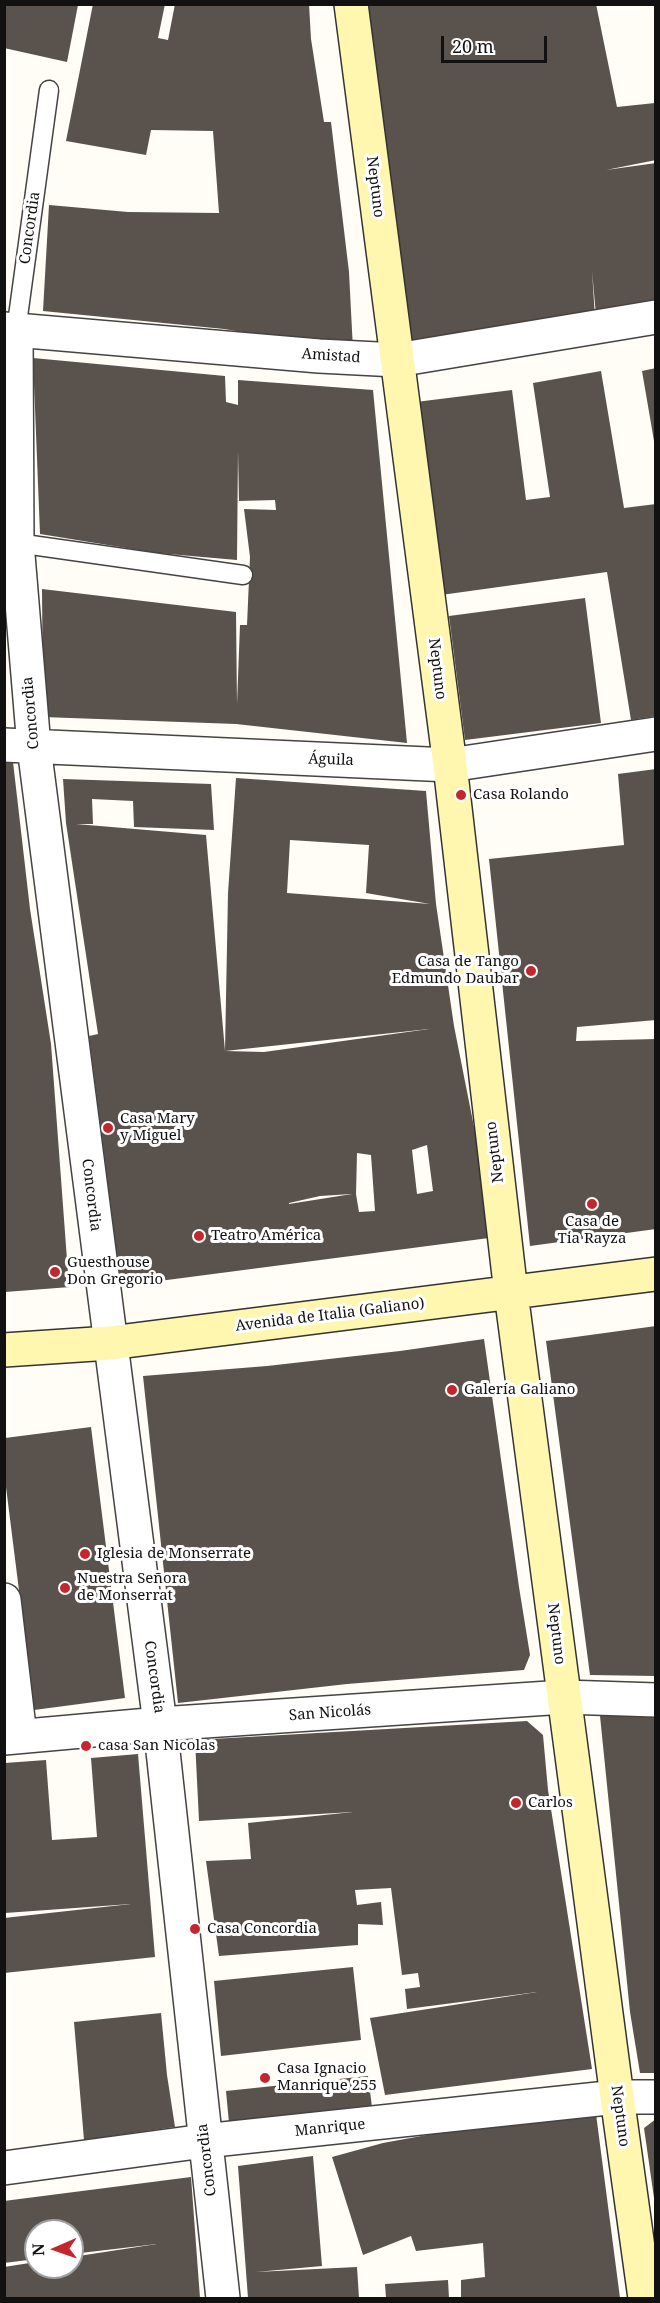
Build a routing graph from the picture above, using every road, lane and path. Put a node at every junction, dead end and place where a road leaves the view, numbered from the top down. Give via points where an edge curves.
1 (351, 4) edge
2 (49, 90) dead end
3 (656, 317) edge
4 (10, 330) edge
5 (397, 360) junction
6 (17, 543) junction
7 (243, 575) dead end
8 (656, 734) edge
9 (19, 746) edge
10 (450, 765) junction
11 (656, 1274) edge
12 (511, 1293) junction
13 (110, 1343) junction
14 (4, 1350) edge
15 (4, 1600) edge
16 (564, 1697) junction
17 (656, 1700) edge
18 (160, 1724) junction
19 (13, 1737) edge
20 (617, 2097) junction
21 (656, 2097) edge
22 (204, 2141) junction
23 (4, 2168) edge
24 (223, 2298) edge
25 (645, 2298) edge

1 - 5 street, Neptuno
2 - 4 lane, Concordia
3 - 5 street, Amistad
4 - 5 street, Amistad
4 - 6 street, Concordia
5 - 10 street, Neptuno
6 - 7 lane
6 - 9 street, Concordia
8 - 10 street, Águila
9 - 10 street, Águila
9 - 13 street, Concordia
10 - 12 street, Neptuno
11 - 12 street, Avenida de Italia (Galiano)
12 - 13 street, Avenida de Italia (Galiano)
12 - 16 street, Neptuno
13 - 14 street, Avenida de Italia (Galiano)
13 - 18 street, Concordia
15 - 19 street
16 - 17 street, San Nicolás
16 - 18 street, San Nicolás
16 - 20 street, Neptuno
18 - 19 street, San Nicolás
18 - 22 street, Concordia
20 - 21 street, Manrique
20 - 22 street, Manrique
20 - 25 street, Neptuno
22 - 23 street, Manrique
22 - 24 street, Concordia

